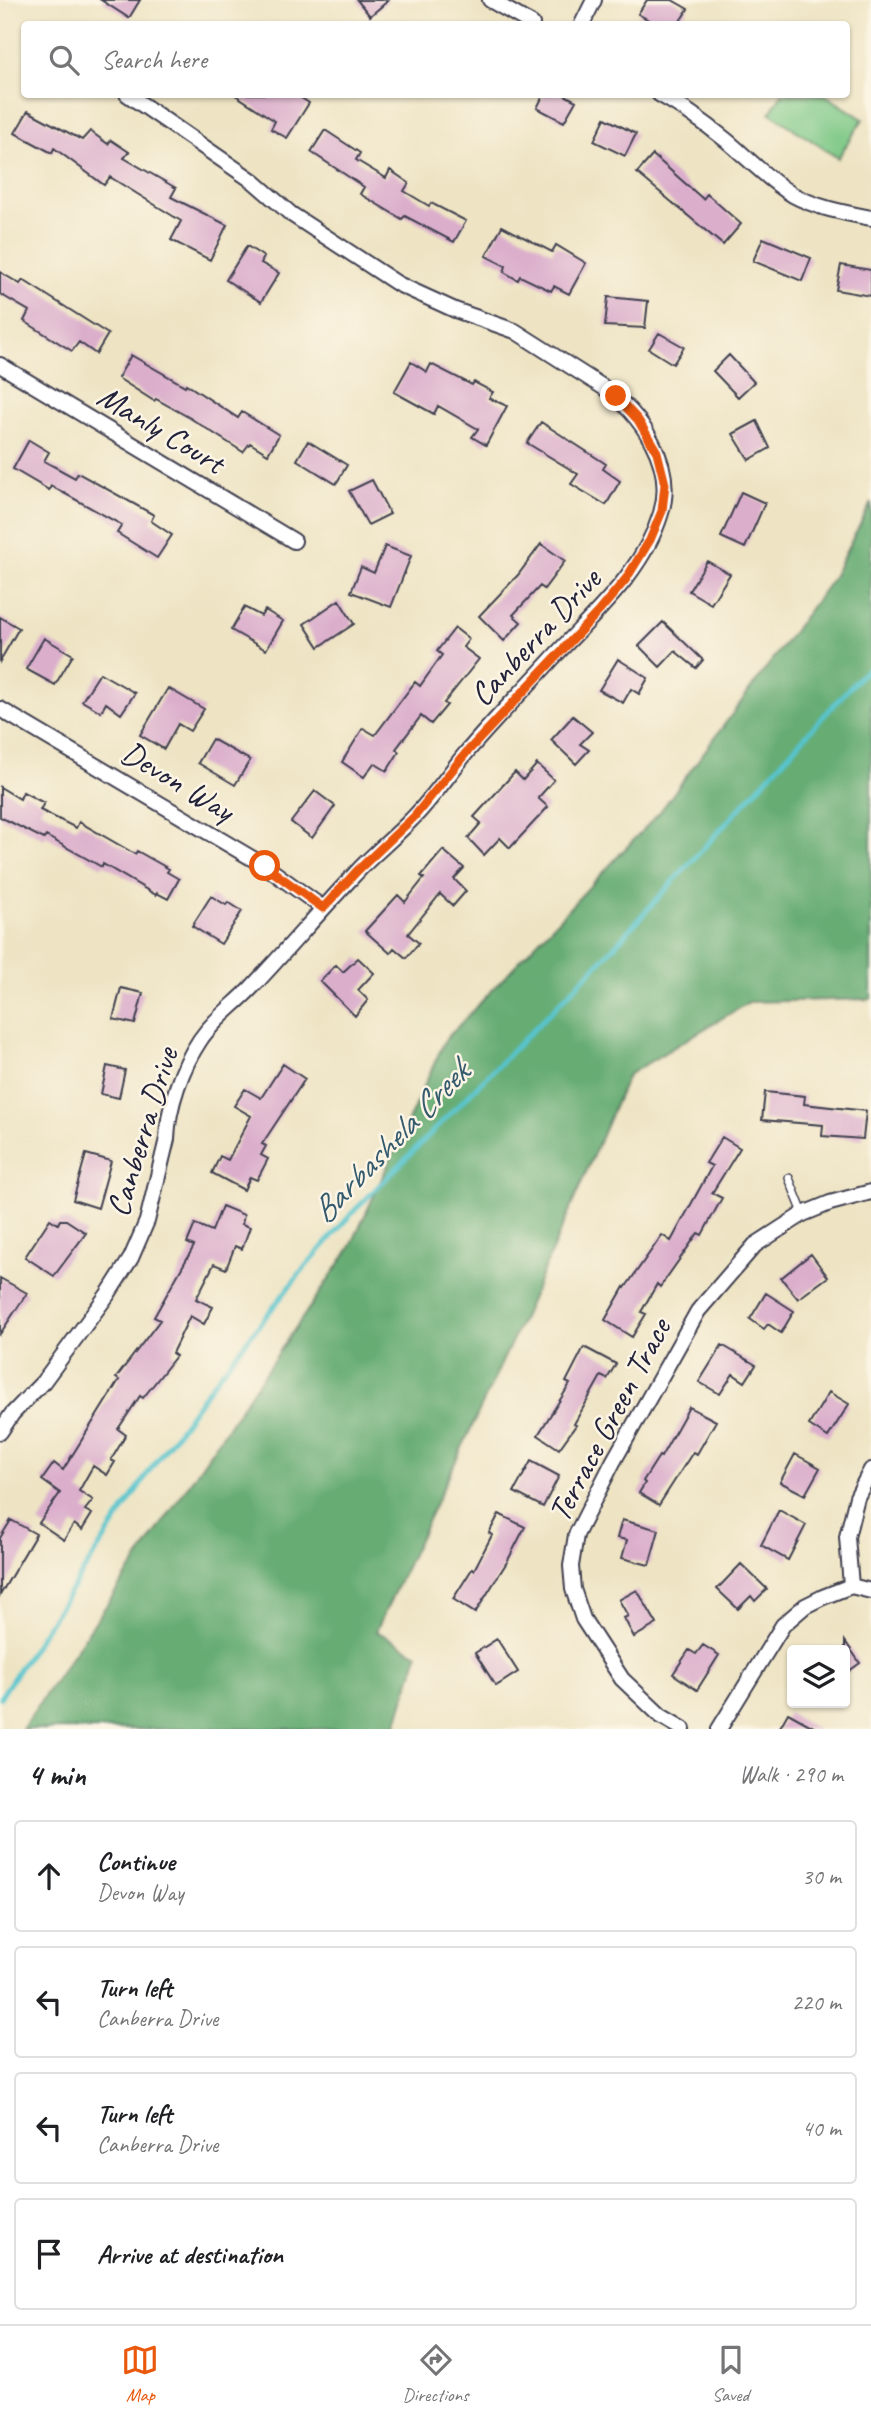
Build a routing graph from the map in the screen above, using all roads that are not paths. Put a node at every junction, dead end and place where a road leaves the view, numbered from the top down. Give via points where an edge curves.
1 (490, 0) edge
2 (594, 0) edge
3 (527, 21) edge
4 (584, 21) edge
5 (133, 98) edge
6 (666, 98) edge
7 (871, 218) edge
8 (0, 365) edge
9 (294, 541) dead end
10 (0, 709) edge
11 (323, 908) junction
12 (789, 1178) dead end
13 (871, 1192) edge
14 (803, 1214) junction
15 (0, 1432) edge
16 (871, 1470) edge
17 (851, 1586) junction
18 (871, 1591) edge
19 (683, 1729) edge
20 (719, 1729) edge

1 - 3 street
2 - 4 street
5 - 11 street, Canberra Drive via 253,181 291,214 398,284 515,331 616,396 638,420 657,452 665,484 662,511 626,579 466,753 414,817
6 - 7 street via 796,196
8 - 9 street, Manly Court
10 - 11 street, Devon Way via 265,866
11 - 15 street, Canberra Drive via 199,1042 183,1072 147,1221 131,1258 43,1382
12 - 14 lane
13 - 14 street, Terrace Green Trace
14 - 19 street, Terrace Green Trace via 755,1245 698,1311 576,1535 572,1578 583,1619 622,1678 661,1716
16 - 17 street via 857,1497 847,1537
17 - 18 street
17 - 20 street via 805,1606 783,1625

